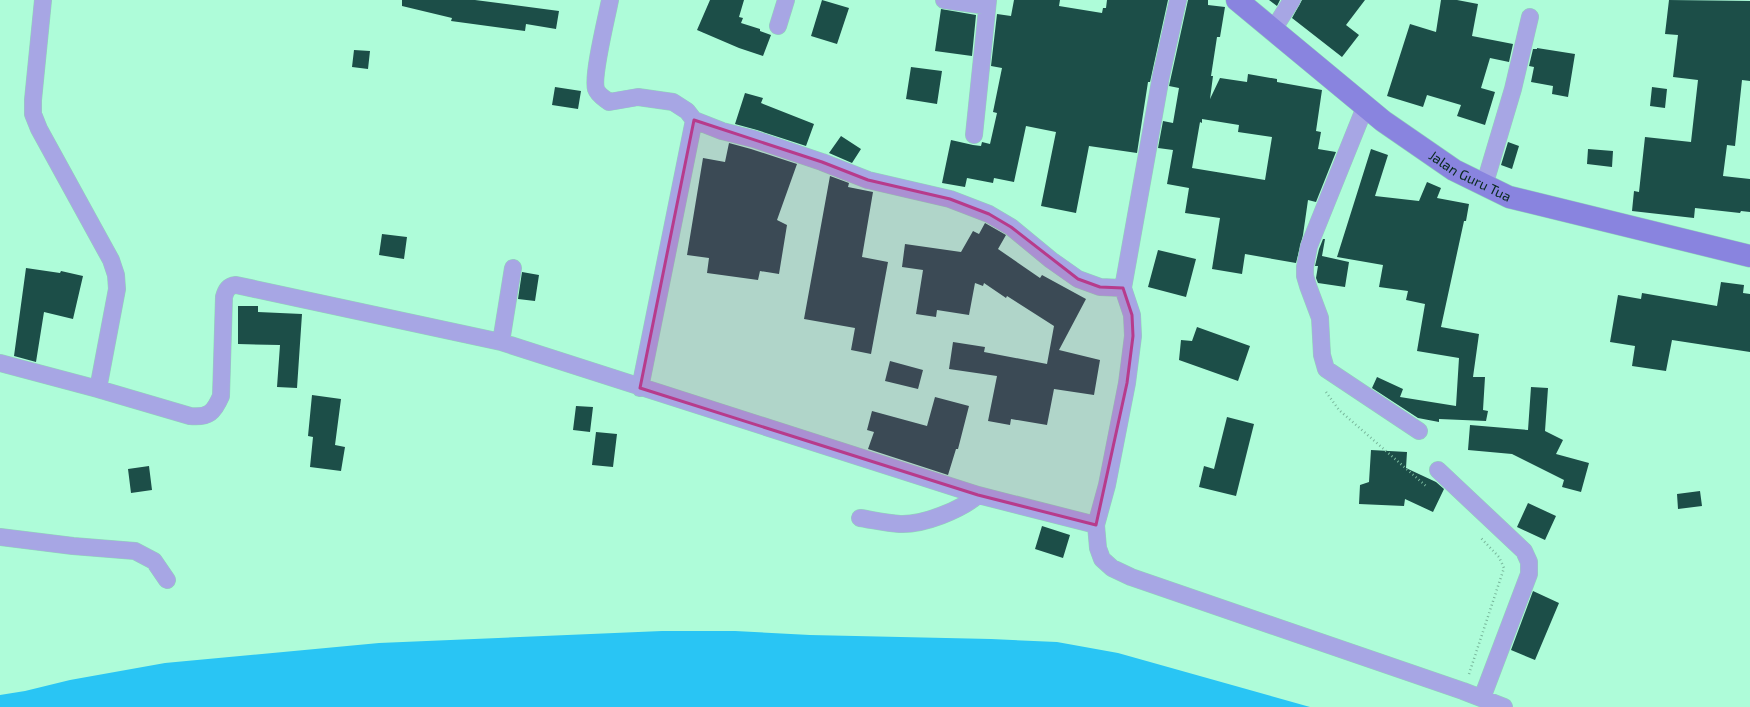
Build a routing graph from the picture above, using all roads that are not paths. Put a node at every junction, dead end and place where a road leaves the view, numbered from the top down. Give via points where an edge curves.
1 (43, 0) edge
2 (610, 0) edge
3 (786, 0) edge
4 (944, 0) edge
5 (1178, 0) edge
6 (1237, 0) edge
7 (1292, 0) edge
8 (988, 3) edge
9 (1530, 16) dead end
10 (778, 26) dead end
11 (1272, 30) junction
12 (1365, 107) junction
13 (694, 120) junction
14 (974, 135) dead end
15 (1484, 186) junction
16 (1750, 256) edge
17 (513, 268) dead end
18 (1123, 288) junction
19 (501, 342) junction
20 (0, 363) edge
21 (640, 388) junction
22 (98, 389) junction
23 (1419, 431) dead end
24 (1438, 470) dead end
25 (978, 495) junction
26 (860, 518) dead end
27 (1096, 525) junction
28 (0, 537) edge
29 (167, 580) dead end
30 (1482, 698) junction
31 (1504, 707) edge

1 - 22 street via 33,114 116,275 117,289
2 - 13 street via 596,70 596,88 599,95 609,102 638,97 674,102 687,111
3 - 10 street
4 - 8 street
5 - 18 street via 1160,76
6 - 11 main road, Jalan Guru Tua
7 - 11 street
8 - 14 street
9 - 15 street via 1513,89
11 - 12 main road, Jalan Guru Tua
12 - 15 main road, Jalan Guru Tua via 1454,170
12 - 23 street via 1309,246 1305,276 1320,318 1322,355 1326,369
13 - 18 street via 822,162 868,180 950,199 989,214 1012,227 1078,279 1100,287
13 - 21 street
15 - 16 main road, Jalan Guru Tua via 1509,197
17 - 19 street
18 - 27 street via 1132,315 1134,336 1123,406
19 - 21 street
19 - 22 street via 236,285 226,290 224,297 221,396 215,410 202,417 190,416
20 - 22 street
21 - 25 street
24 - 30 street via 1524,551 1528,562 1529,574
25 - 26 street via 971,502 932,519 902,524
25 - 27 street
27 - 30 street via 1098,548 1102,559 1112,568 1130,577
28 - 29 street via 135,551 154,561
30 - 31 street

